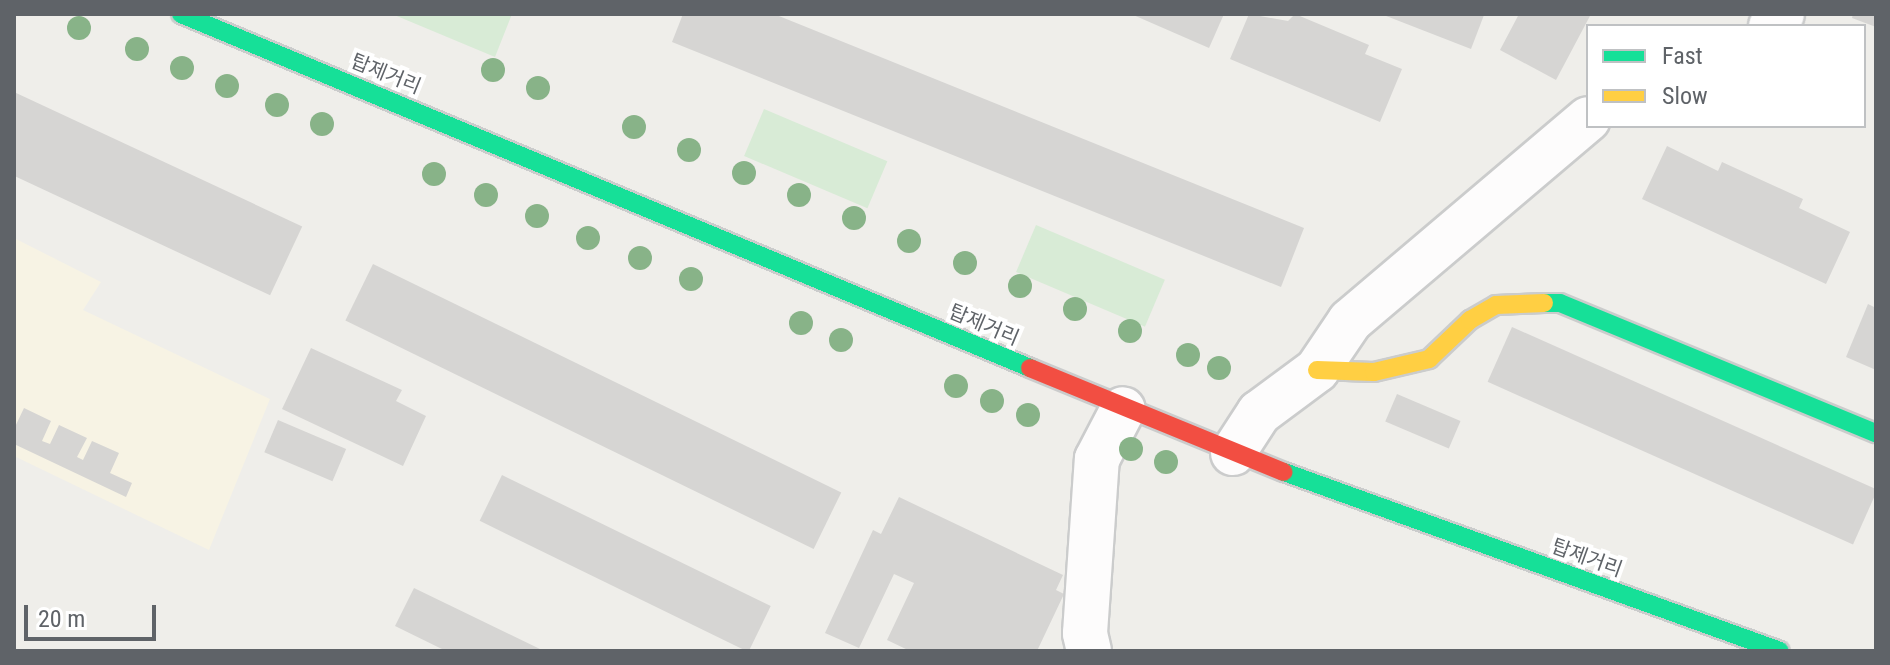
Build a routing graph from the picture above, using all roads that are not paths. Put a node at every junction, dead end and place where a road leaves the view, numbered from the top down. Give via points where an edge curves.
1 (181, 14) edge
2 (1586, 121) edge
3 (1317, 370) junction
4 (1123, 409) junction
5 (1876, 433) edge
6 (1233, 453) junction
7 (1089, 651) edge
8 (1780, 651) edge

1 - 4 main road, 탑제거리
2 - 3 street via 1350,321
3 - 5 main road via 1374,372 1429,359 1470,320 1496,305 1560,303
3 - 6 street via 1259,413
4 - 6 main road, 탑제거리
4 - 7 street via 1097,459 1085,633
6 - 8 main road, 탑제거리

